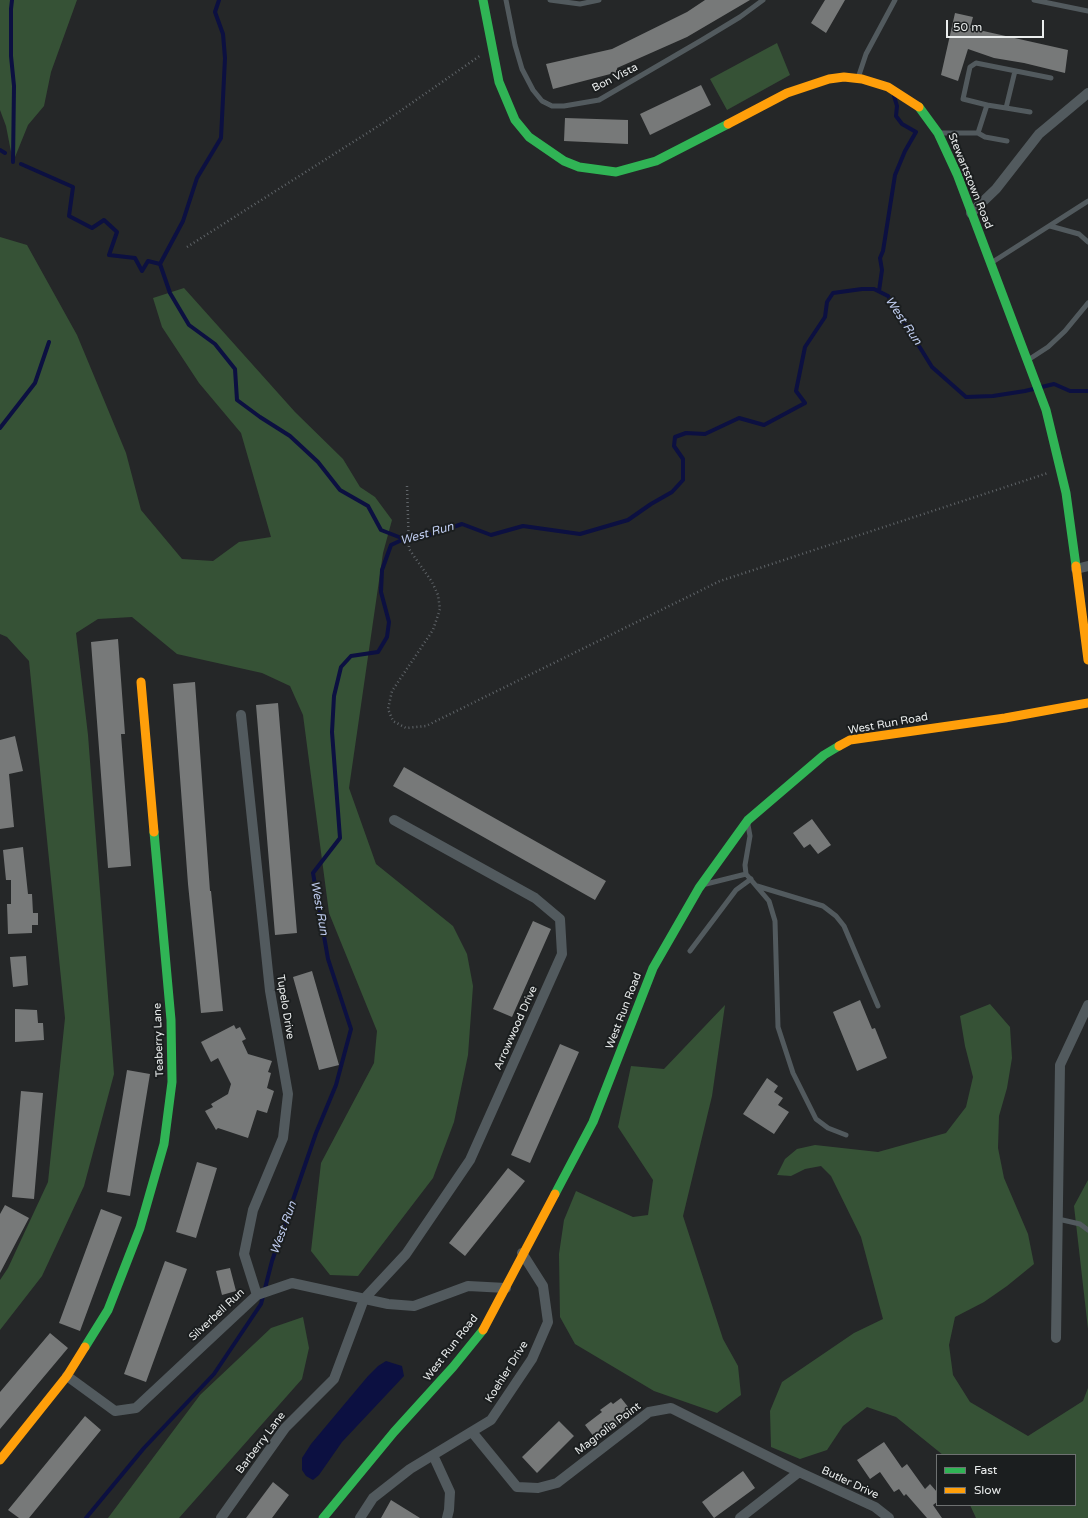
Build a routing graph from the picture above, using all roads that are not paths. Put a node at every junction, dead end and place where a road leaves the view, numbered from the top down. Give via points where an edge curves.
1 (483, 0) edge
2 (506, 0) edge
3 (550, 0) edge
4 (599, 0) edge
5 (763, 0) edge
6 (895, 0) edge
7 (1034, 0) edge
8 (1088, 11) edge
9 (1015, 71) junction
10 (858, 78) junction
11 (1052, 78) dead end
12 (1088, 93) edge
13 (987, 105) junction
14 (1006, 108) junction
15 (1030, 112) dead end
16 (938, 133) junction
17 (978, 133) junction
18 (1007, 141) dead end
19 (1088, 201) edge
20 (971, 213) junction
21 (1050, 226) junction
22 (1088, 242) edge
23 (990, 264) junction
24 (1088, 304) edge
25 (1028, 360) junction
26 (1088, 566) edge
27 (1076, 569) junction
28 (1088, 660) edge
29 (141, 682) dead end
30 (1088, 703) edge
31 (241, 715) dead end
32 (394, 820) dead end
33 (748, 820) junction
34 (746, 874) junction
35 (751, 879) junction
36 (702, 885) junction
37 (756, 885) junction
38 (690, 951) dead end
39 (878, 1006) dead end
40 (1088, 1006) edge
41 (846, 1135) dead end
42 (1058, 1219) junction
43 (1088, 1230) edge
44 (522, 1253) junction
45 (506, 1288) junction
46 (257, 1295) junction
47 (364, 1299) junction
48 (1056, 1338) dead end
49 (67, 1376) junction
50 (472, 1432) junction
51 (433, 1455) junction
52 (0, 1460) edge
53 (799, 1472) junction
54 (221, 1518) edge
55 (323, 1518) edge
56 (360, 1518) edge
57 (447, 1518) edge
58 (740, 1518) edge
59 (889, 1518) edge

1 - 10 street, Stewartstown Road via 499,82 515,120 529,136 564,161 599,171 616,172 656,161 787,93 829,79
2 - 5 lane, Bon Vista via 515,46 522,69 533,90 542,101 552,106 564,106 600,100 740,17
3 - 4 lane via 580,4
6 - 10 lane via 866,54
7 - 8 lane
9 - 11 lane
9 - 13 lane via 976,63 970,67 963,99
9 - 14 lane
10 - 16 street, Stewartstown Road via 888,87 909,99 917,105
12 - 20 street via 1039,134 996,189
13 - 14 lane
13 - 17 lane
14 - 15 lane
16 - 17 lane
16 - 20 street, Stewartstown Road
17 - 18 lane
19 - 21 lane
20 - 23 street, Stewartstown Road
21 - 22 lane via 1079,234
21 - 23 lane
23 - 25 street, Stewartstown Road
24 - 25 lane via 1048,347
25 - 27 street, Stewartstown Road via 1046,410 1062,468
26 - 27 street
27 - 28 street, Stewartstown Road
29 - 49 street, Teaberry Lane via 171,1020 172,1082 164,1144 140,1228 108,1310
30 - 33 street, West Run Road via 1005,718 850,740 824,755
31 - 46 street, Tupelo Drive via 270,991 288,1094 283,1138 253,1210 244,1254
32 - 47 street, Arrowwood Drive via 535,898 560,919 562,954 470,1160 406,1254
33 - 34 lane via 750,836
33 - 36 street, West Run Road
34 - 35 lane
34 - 36 lane
35 - 37 lane
35 - 38 lane via 736,890
36 - 44 street, West Run Road via 653,968 593,1122
37 - 39 lane via 823,906 836,916 844,926
37 - 41 lane via 769,901 775,921 778,1027 793,1073 816,1119 828,1128
40 - 42 street via 1060,1065
42 - 43 lane via 1080,1224
42 - 48 street
44 - 45 street, West Run Road
44 - 50 street, Koehler Drive via 543,1286 548,1322 532,1359 491,1420
45 - 47 street, Silverbell Run via 468,1286 414,1306
45 - 55 street, West Run Road via 482,1330 453,1367 394,1432
46 - 47 street, Silverbell Run via 292,1283
46 - 49 street, Silverbell Run via 136,1408 115,1411
47 - 54 street, Barberry Lane via 334,1379 285,1428
49 - 52 street, Teaberry Lane
50 - 51 street, Koehler Drive
50 - 53 street, Magnolia Point via 517,1487 538,1488 556,1483 649,1412 671,1408
51 - 56 street, Koehler Drive via 410,1469 373,1498
51 - 57 street via 450,1492
53 - 58 street
53 - 59 street, Butler Drive via 875,1507

